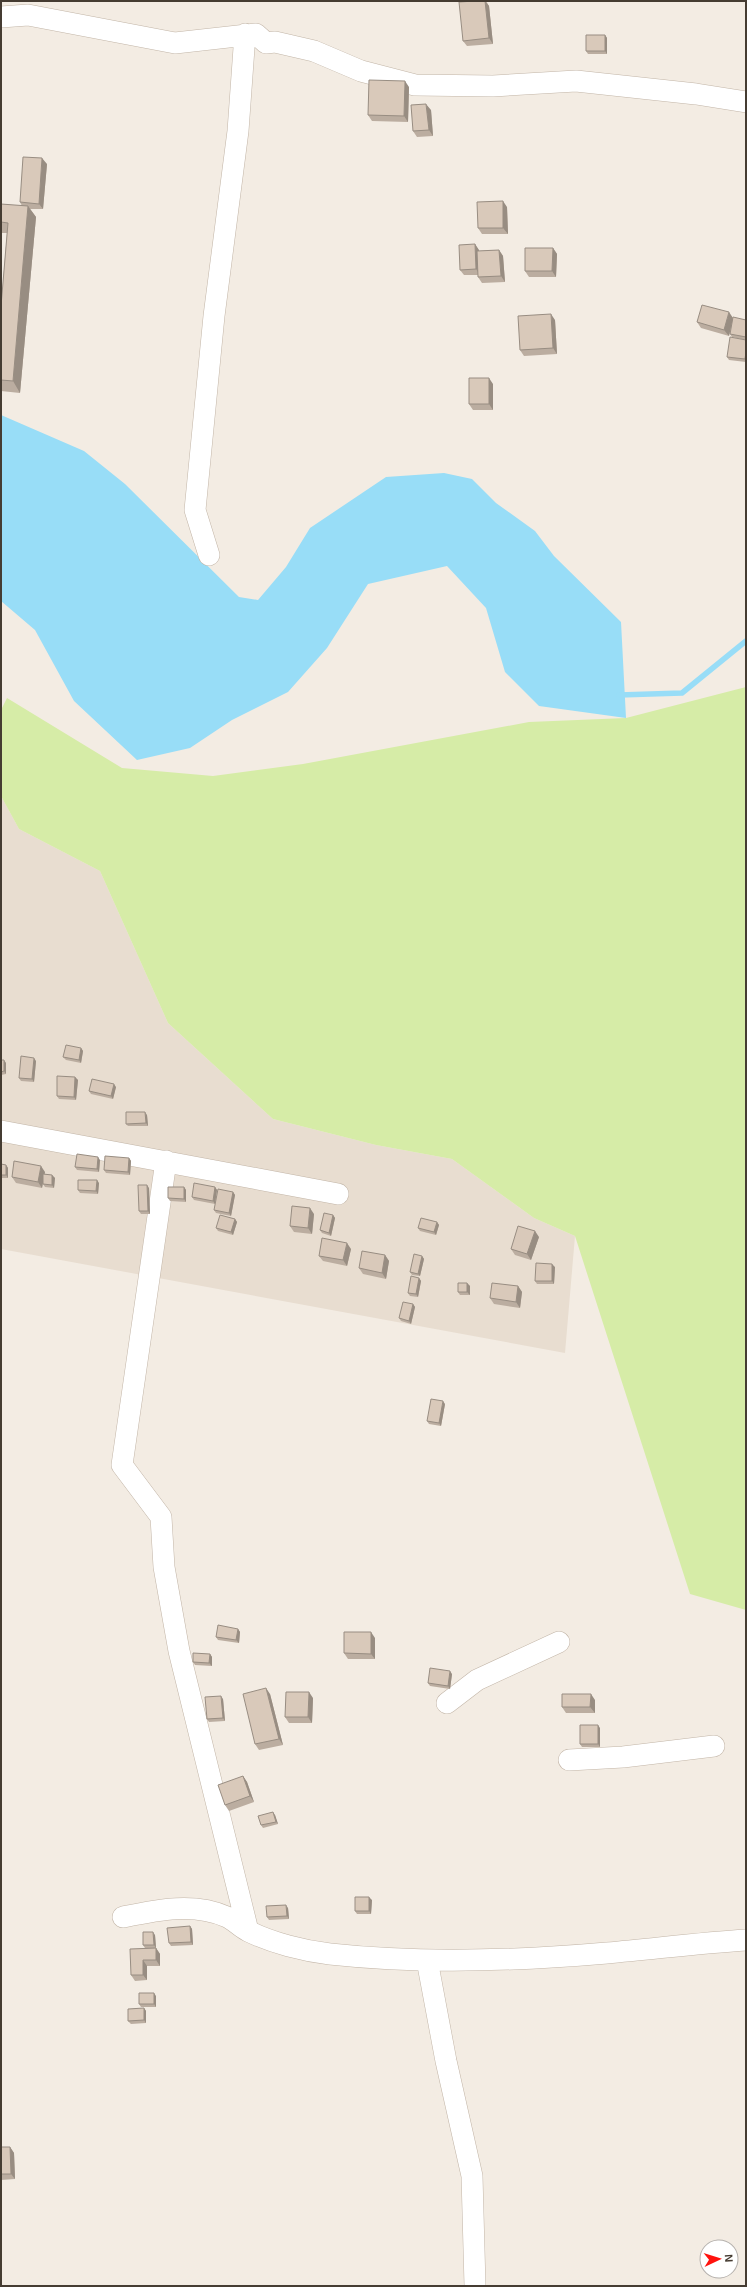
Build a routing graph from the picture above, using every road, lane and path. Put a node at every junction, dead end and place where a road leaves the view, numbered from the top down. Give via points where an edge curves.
1 (1, 17) edge
2 (256, 37) junction
3 (746, 102) edge
4 (209, 555) dead end
5 (1, 1131) edge
6 (166, 1161) junction
7 (338, 1194) dead end
8 (559, 1642) dead end
9 (447, 1703) dead end
10 (714, 1746) dead end
11 (570, 1760) dead end
12 (123, 1917) dead end
13 (248, 1931) junction
14 (746, 1940) edge
15 (428, 1960) junction
16 (475, 2286) edge

1 - 2 street via 28,15 175,43
2 - 3 street via 314,51 361,71 415,85 493,86 576,81
2 - 4 street via 238,131 214,316 195,510
5 - 6 street
6 - 7 street
6 - 13 street via 122,1464 161,1517 164,1566 178,1651
8 - 9 street via 477,1680
10 - 11 street via 623,1757
12 - 13 street via 160,1909 198,1909 227,1917
13 - 15 street via 288,1945 329,1954
14 - 15 street via 502,1960
15 - 16 street via 446,2061 472,2176

